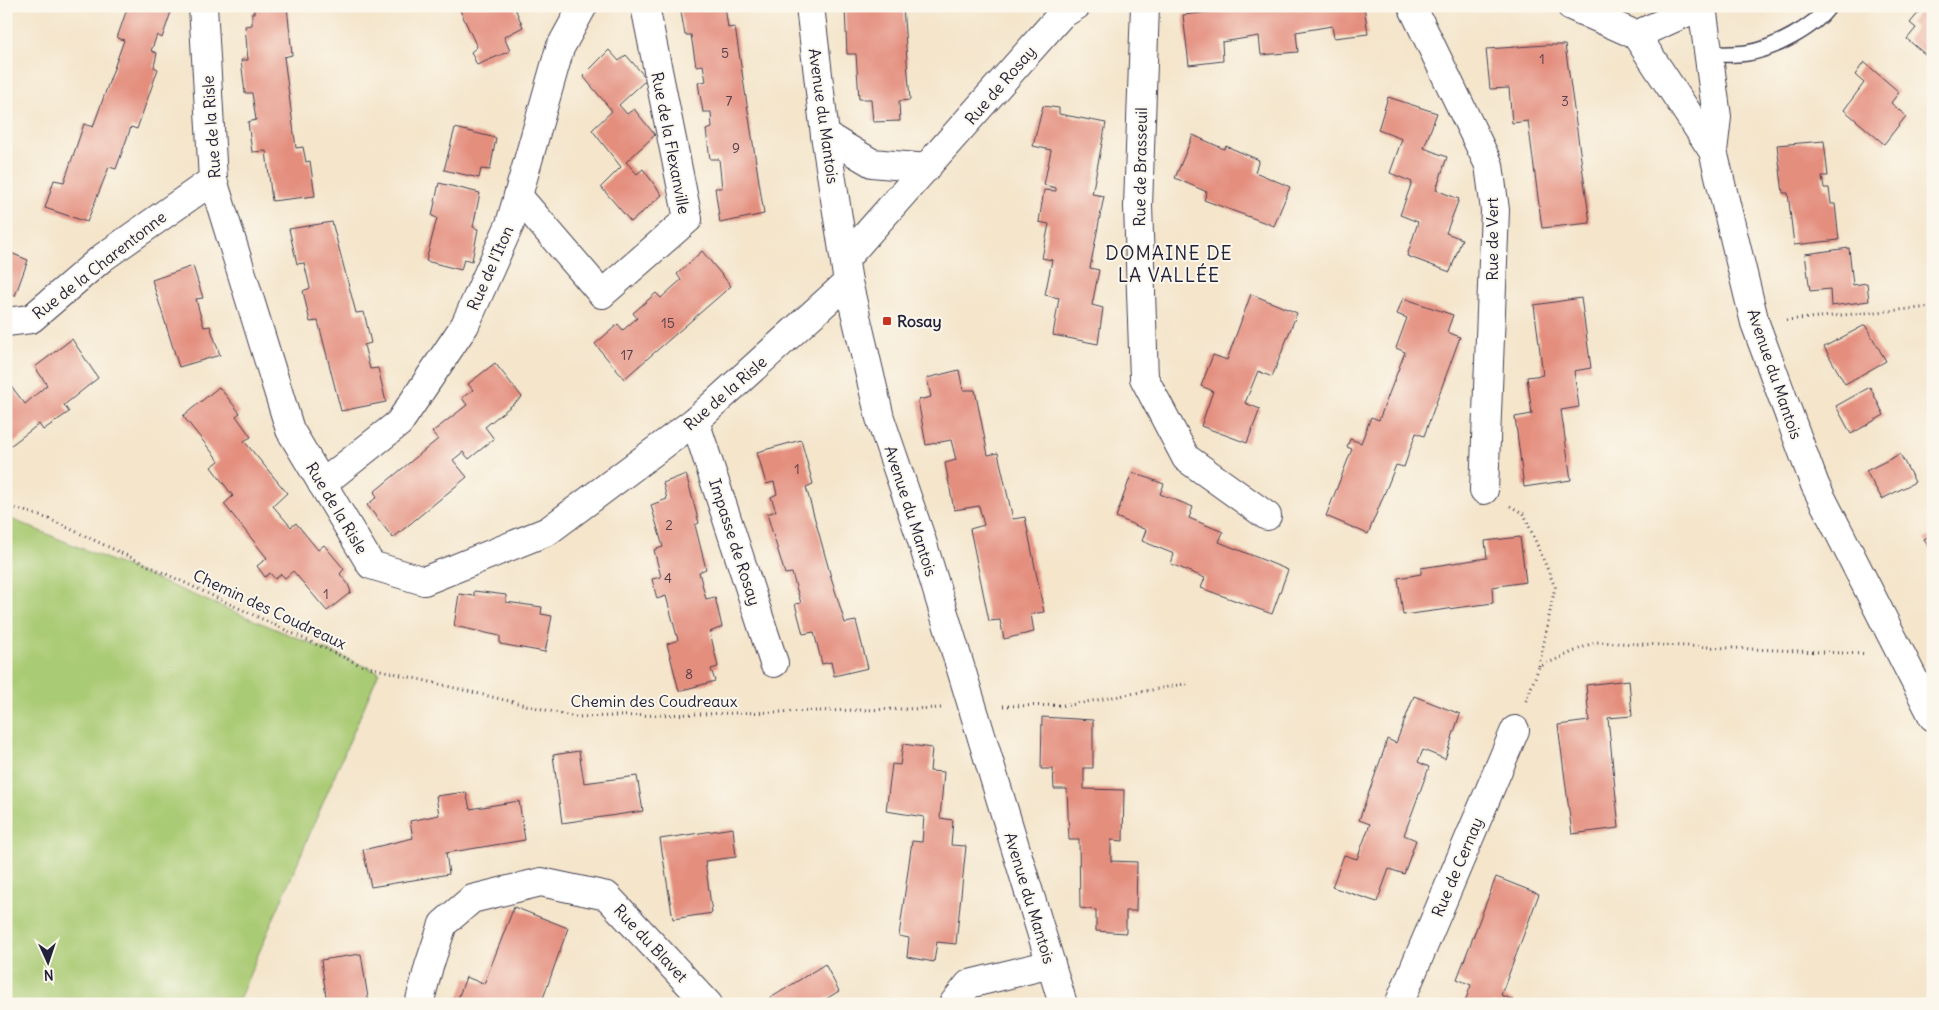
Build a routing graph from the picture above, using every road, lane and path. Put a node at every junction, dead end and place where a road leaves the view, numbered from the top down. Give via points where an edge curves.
1 (203, 6) edge
2 (583, 6) edge
3 (645, 6) edge
4 (810, 6) edge
5 (1076, 6) edge
6 (1145, 6) edge
7 (1412, 6) edge
8 (1571, 6) edge
9 (1702, 6) edge
10 (1829, 6) edge
11 (1636, 35) junction
12 (1708, 54) junction
13 (825, 135) junction
14 (1713, 151) junction
15 (927, 168) junction
16 (213, 180) junction
17 (518, 196) junction
18 (846, 270) junction
19 (1933, 307) edge
20 (1785, 320) dead end
21 (6, 322) edge
22 (695, 421) junction
23 (322, 484) junction
24 (1484, 490) joint
25 (6, 504) edge
26 (1267, 516) dead end
27 (1872, 654) dead end
28 (774, 663) dead end
29 (1539, 667) junction
30 (1190, 683) dead end
31 (972, 707) junction
32 (1932, 713) edge
33 (1515, 730) joint
34 (1051, 964) junction
35 (419, 1004) edge
36 (708, 1004) edge
37 (953, 1004) edge
38 (1063, 1004) edge
39 (1399, 1004) edge

1 - 16 street, Rue de la Risle
2 - 17 street, Rue de l'Iton via 560,48
3 - 17 street, Rue de la Flexanville via 688,220 602,294
4 - 13 street, Avenue du Mantois
5 - 15 street, Rue de Rosay via 1061,14
6 - 26 street, Rue de Brasseuil via 1138,206 1144,378 1186,458
7 - 24 street, Rue de Vert via 1489,165 1495,210
8 - 11 street
9 - 11 street
9 - 12 street, Avenue du Mantois
10 - 12 lane via 1822,16 1791,38 1747,53
11 - 14 street
12 - 14 street, Avenue du Mantois via 1717,117
13 - 15 street via 872,163
13 - 18 street, Avenue du Mantois
14 - 32 street, Avenue du Mantois via 1755,323 1815,485
15 - 18 street, Rue de Rosay
16 - 21 street, Rue de la Charentonne via 102,258 31,319
16 - 23 street, Rue de la Risle via 290,430
17 - 23 street, Rue de l'Iton via 510,224 465,325 399,423
18 - 22 street, Rue de la Risle
18 - 31 street, Avenue du Mantois via 880,418 921,538
19 - 20 path
22 - 23 street, Rue de la Risle via 548,531 424,581 372,565
22 - 28 street, Impasse de Rosay
24 - 29 path via 1524,514 1555,587
25 - 31 path, Chemin des Coudreaux via 49,519 360,665 575,717
27 - 29 path via 1596,642
29 - 33 path
30 - 31 path, Chemin des Coudreaux via 1070,705
31 - 34 street, Avenue du Mantois
33 - 39 street, Rue de Cernay
34 - 37 street via 969,984
34 - 38 street, Avenue du Mantois
35 - 36 street, Rue du Blavet via 443,924 472,899 541,882 607,896

